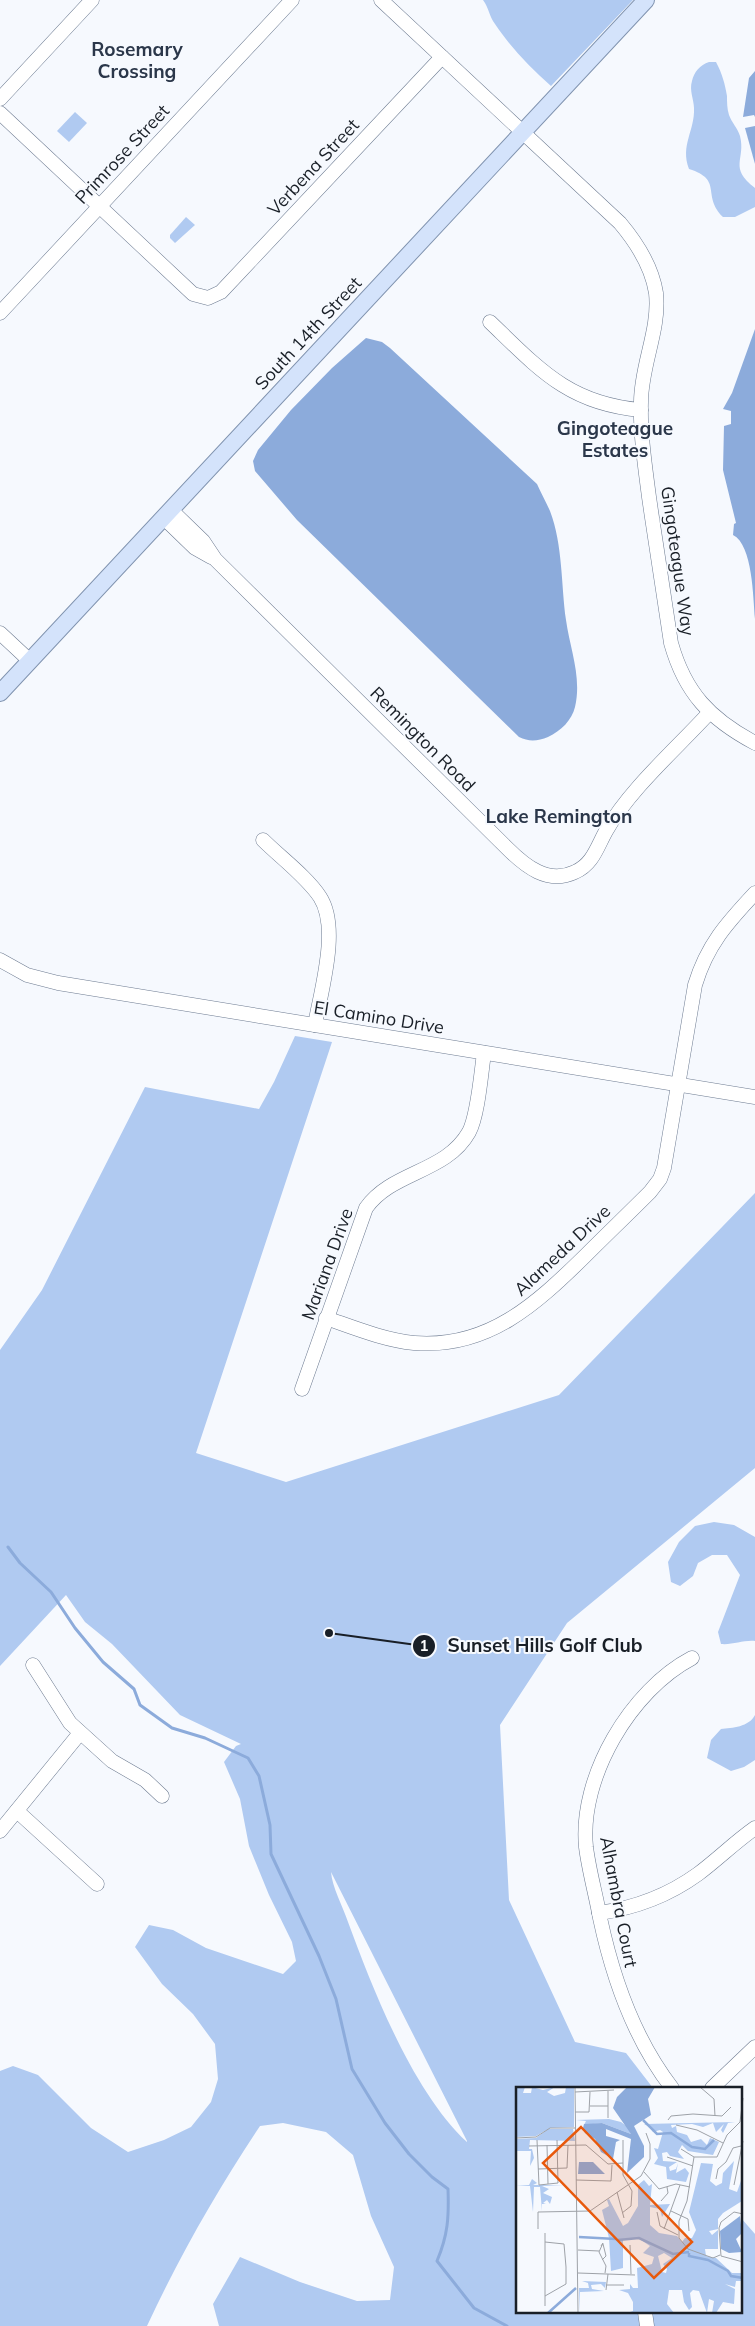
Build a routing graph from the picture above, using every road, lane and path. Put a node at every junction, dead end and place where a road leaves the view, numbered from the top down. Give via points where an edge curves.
1 (92, 0) edge
2 (292, 0) edge
3 (381, 0) edge
4 (646, 0) edge
5 (442, 57) junction
6 (0, 99) edge
7 (0, 113) edge
8 (523, 132) junction
9 (98, 206) junction
10 (0, 313) edge
11 (490, 322) dead end
12 (641, 410) junction
13 (168, 514) junction
14 (0, 633) edge
15 (30, 661) junction
16 (0, 693) edge
17 (710, 713) junction
18 (755, 743) edge
19 (263, 840) dead end
20 (755, 893) edge
21 (0, 960) edge
22 (315, 1025) junction
23 (484, 1053) junction
24 (679, 1084) junction
25 (755, 1097) edge
26 (326, 1318) junction
27 (302, 1389) dead end
28 (692, 1658) dead end
29 (33, 1665) dead end
30 (80, 1733) junction
31 (162, 1796) dead end
32 (17, 1811) junction
33 (755, 1828) edge
34 (0, 1830) edge
35 (97, 1884) dead end
36 (599, 1913) junction
37 (755, 2047) edge
38 (671, 2087) edge
39 (713, 2087) edge

1 - 6 street
2 - 9 street, Primrose Street
3 - 5 street, Gingoteague Way
4 - 8 main road, South 14th Street
5 - 8 street, Gingoteague Way
5 - 9 street, Verbena Street via 214,297 203,298 193,294
7 - 9 street
8 - 12 street, Gingoteague Way via 620,223 632,236 647,265 656,292 657,307
8 - 13 main road, South 14th Street
9 - 10 street, Primrose Street
11 - 12 street via 540,370 564,387 603,404
12 - 17 street, Gingoteague Way via 644,457 671,644 683,678
13 - 15 main road, South 14th Street
13 - 17 street, Remington Road via 203,541 215,559 507,848 538,872 561,876 586,864 630,798
14 - 15 street
15 - 16 main road, South 14th Street
17 - 18 street, Gingoteague Way
19 - 22 street via 317,893 328,913 330,937
20 - 24 street, Alameda Drive via 718,934 702,964
21 - 22 street, El Camino Drive via 28,974 58,983
22 - 23 street, El Camino Drive
23 - 24 street, El Camino Drive
23 - 26 street, Mariana Drive via 469,1132 448,1156 385,1189 372,1200 360,1222
24 - 25 street, El Camino Drive
24 - 26 street, Alameda Drive via 664,1168 656,1186 527,1309 488,1331 446,1342 425,1343 393,1340
26 - 27 street, Mariana Drive
28 - 36 street, Alhambra Court via 661,1680 627,1719 613,1738 598,1770 590,1797 586,1837
29 - 30 street via 56,1705
30 - 31 street via 112,1761 145,1780
30 - 32 street
32 - 34 street
32 - 35 street
33 - 36 street via 697,1875 670,1891 630,1907
36 - 38 street, Alhambra Court via 613,1972 628,2012 646,2050
37 - 39 street

